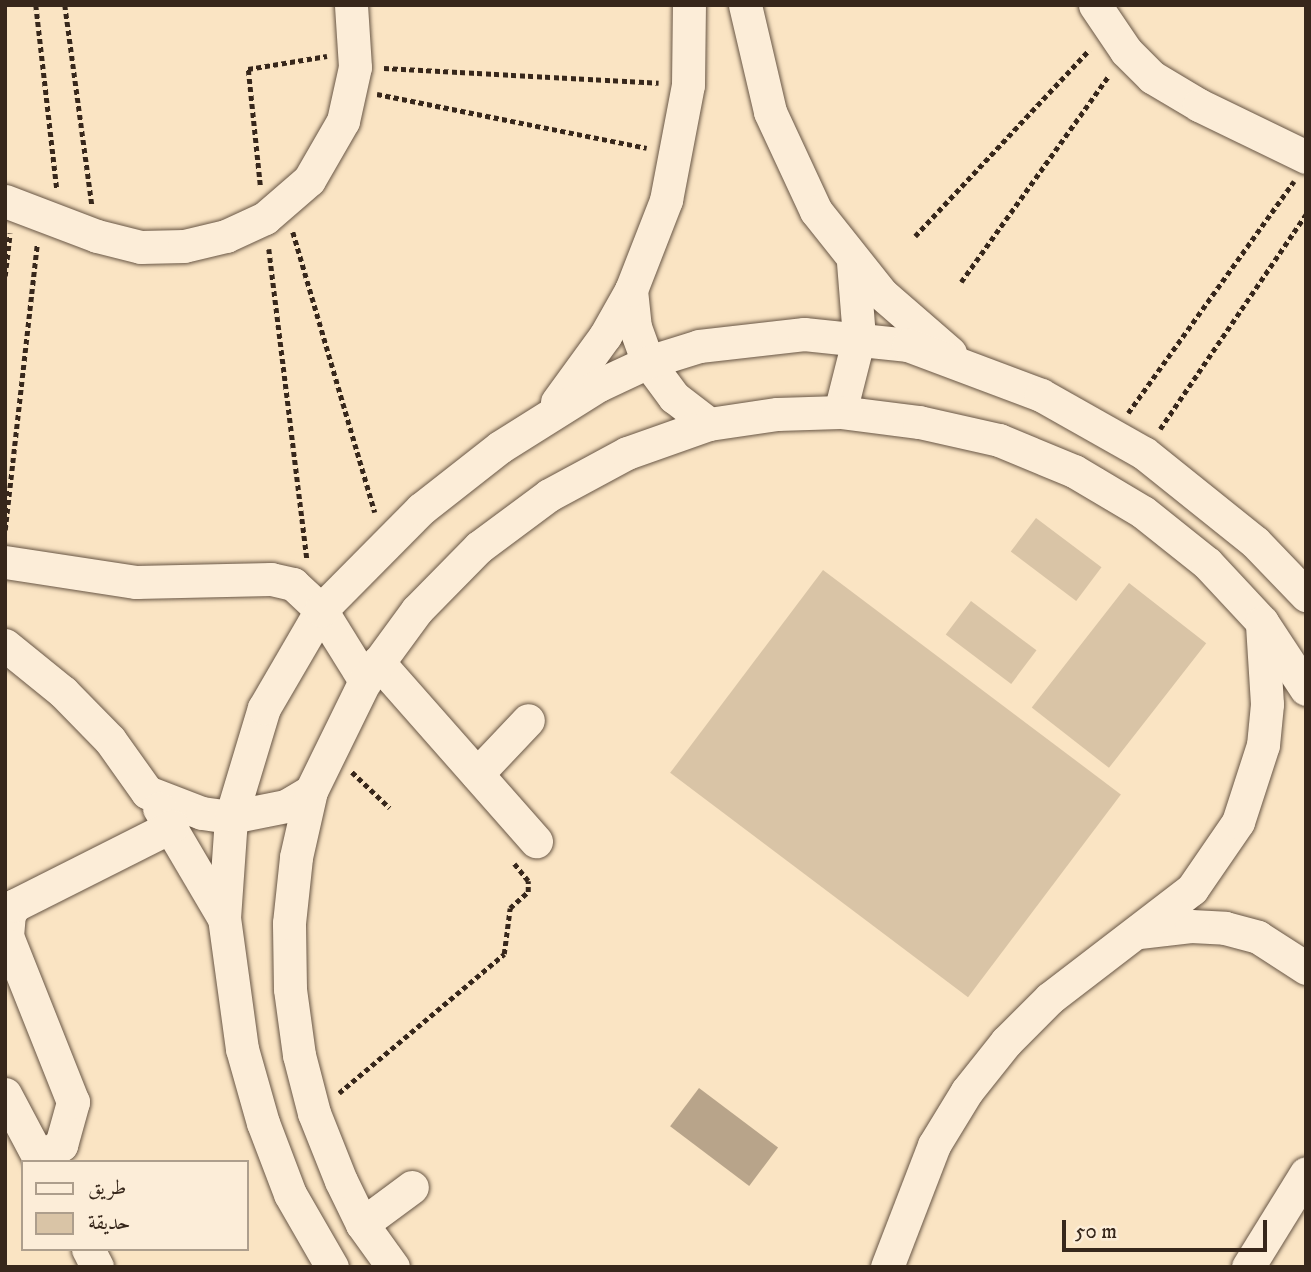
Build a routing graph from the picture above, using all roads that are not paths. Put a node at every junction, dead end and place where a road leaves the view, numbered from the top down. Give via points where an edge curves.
1 (351, 5) edge
2 (688, 5) edge
3 (745, 5) edge
4 (1110, 29) edge
5 (1302, 167) edge
6 (30, 210) edge
7 (853, 263) junction
8 (631, 290) junction
9 (859, 337) junction
10 (648, 362) junction
11 (962, 363) junction
12 (840, 412) junction
13 (542, 419) junction
14 (709, 424) junction
15 (5, 562) edge
16 (1306, 595) edge
17 (316, 603) junction
18 (1262, 622) junction
19 (5, 645) edge
20 (372, 671) junction
21 (1306, 689) edge
22 (528, 720) dead end
23 (477, 774) junction
24 (311, 791) junction
25 (147, 792) junction
26 (231, 817) junction
27 (172, 825) junction
28 (524, 852) road end
29 (223, 918) junction
30 (1139, 932) junction
31 (1306, 968) edge
32 (5, 1094) edge
33 (40, 1160) edge
34 (1306, 1173) edge
35 (412, 1187) dead end
36 (362, 1224) junction
37 (89, 1251) edge
38 (889, 1265) edge
39 (97, 1267) edge
40 (332, 1267) edge
41 (393, 1267) edge
42 (1248, 1267) edge

1 - 6 street via 354,69 328,152 275,211 226,236 184,246 141,247
2 - 8 street via 688,85 678,154 666,200
3 - 7 street via 762,86 790,162 816,211
4 - 5 street via 1152,76
7 - 9 street
7 - 11 street
8 - 10 street via 635,327
8 - 13 street via 576,379
9 - 10 street via 751,337
9 - 11 street via 908,345
9 - 12 street
10 - 13 street
10 - 14 street via 674,397
11 - 16 street via 1041,395 1144,453 1203,496
12 - 14 street
12 - 18 street via 919,422 999,440 1074,471 1143,512 1207,563
13 - 17 street via 460,477
14 - 20 street via 626,453 549,495 479,547 417,610
15 - 17 street via 136,582 271,579 293,584
17 - 20 street
17 - 26 street via 264,708
18 - 21 street
18 - 30 street via 1267,704 1254,784 1217,857 1192,889
19 - 25 street via 63,692 110,740
20 - 23 street
20 - 24 street
22 - 23 street
23 - 28 street
24 - 26 street via 286,806
24 - 36 street via 296,857 289,923 292,1002 314,1113
25 - 26 street via 202,814
25 - 27 street
26 - 29 street
27 - 29 street
27 - 33 street via 15,905 9,914 7,936 73,1102 61,1145
29 - 40 street via 242,1049 263,1123 290,1195
30 - 31 street via 1191,926 1225,928 1258,937
30 - 38 street via 1050,998 1006,1042 967,1091 934,1144
32 - 33 street
34 - 42 street
35 - 36 street
36 - 41 street
37 - 39 street

